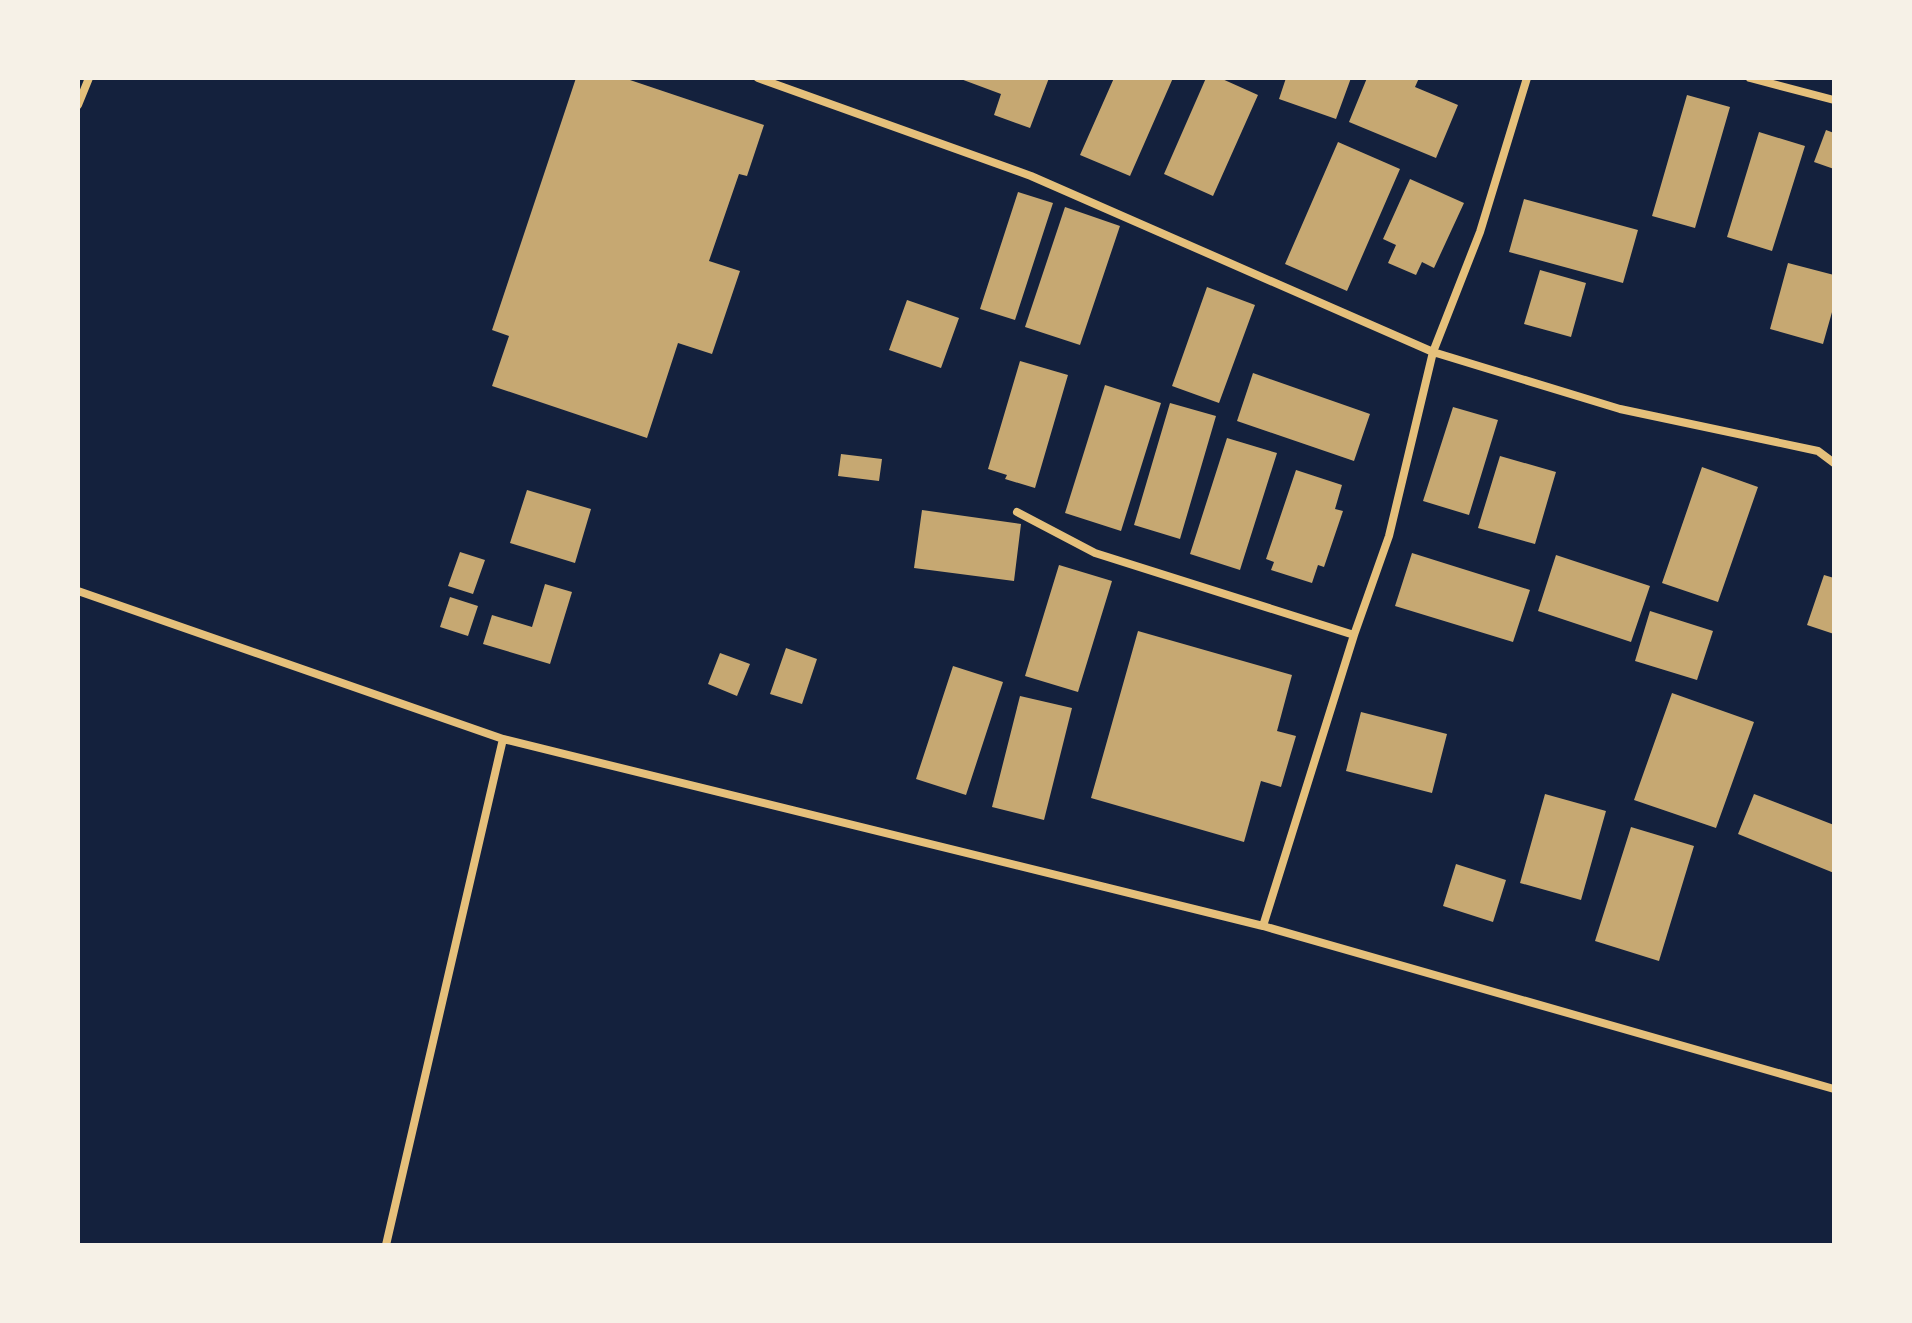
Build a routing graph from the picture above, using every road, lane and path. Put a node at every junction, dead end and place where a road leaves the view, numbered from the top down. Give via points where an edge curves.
1 (89, 78) edge
2 (758, 78) edge
3 (1527, 78) edge
4 (1750, 78) edge
5 (1834, 100) edge
6 (78, 105) edge
7 (1433, 352) junction
8 (1834, 463) edge
9 (1017, 512) dead end
10 (78, 591) edge
11 (1354, 635) junction
12 (503, 739) junction
13 (1263, 926) junction
14 (1834, 1089) edge
15 (386, 1245) edge

1 - 6 street
2 - 7 street via 1031,176
3 - 7 street via 1480,232
4 - 5 street
7 - 8 street via 1620,409 1818,451
7 - 11 street via 1389,536
9 - 11 street via 1095,553
10 - 12 street
11 - 13 street
12 - 13 street
12 - 15 street
13 - 14 street

